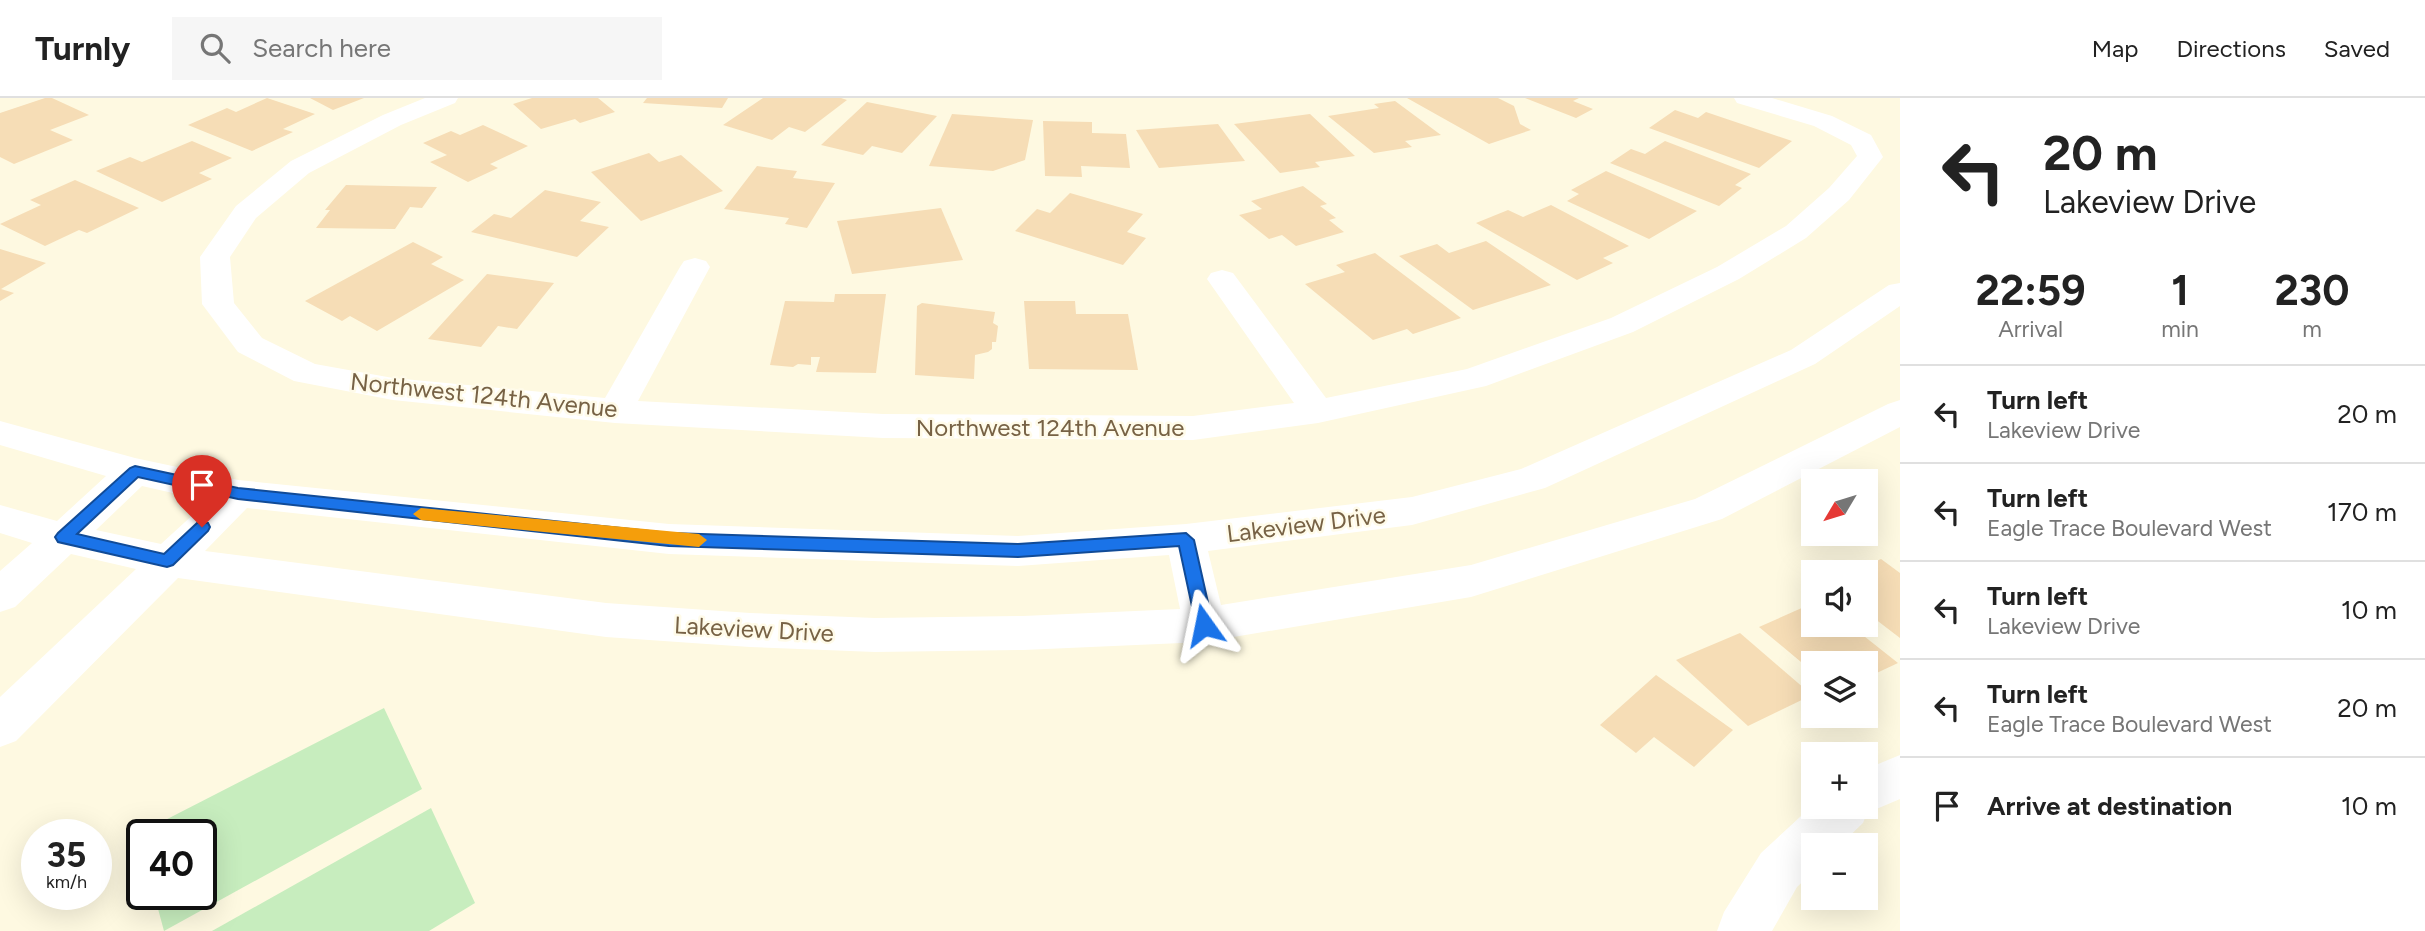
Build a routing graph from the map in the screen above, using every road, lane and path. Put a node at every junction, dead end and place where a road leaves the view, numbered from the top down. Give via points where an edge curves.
1 (446, 98) edge
2 (1746, 98) edge
3 (695, 267) dead end
4 (1222, 279) dead end
5 (1900, 292) edge
6 (615, 411) junction
7 (1318, 411) junction
8 (1900, 412) edge
9 (0, 433) edge
10 (135, 471) junction
11 (238, 494) junction
12 (0, 519) edge
13 (64, 537) junction
14 (1186, 540) junction
15 (167, 561) junction
16 (0, 596) edge
17 (1204, 625) junction
18 (2, 722) edge
19 (1900, 776) edge
20 (1878, 786) edge
21 (1833, 819) edge
22 (1742, 931) edge

1 - 6 street, Northwest 124th Avenue via 391,120 300,167 246,212 215,257 218,304 250,345 306,373 393,389
2 - 7 street, Northwest 124th Avenue via 1823,121 1862,140 1870,157 1839,194 1796,232 1728,273 1622,325 1474,378
3 - 6 street
4 - 7 street
5 - 14 street, Lakeview Drive via 1803,357 1532,479 1412,511
6 - 7 street, Northwest 124th Avenue via 883,426 1193,428
8 - 17 street, Lakeview Drive via 1695,513 1471,581
9 - 10 street, Lakeview Drive
10 - 11 street, Lakeview Drive
10 - 13 street
11 - 14 street, Lakeview Drive via 669,540 1018,551
11 - 15 street
12 - 13 street, Lakeview Drive
13 - 15 street, Lakeview Drive
13 - 16 street
14 - 17 street
15 - 17 street, Lakeview Drive via 606,620 750,630 888,635
15 - 18 street
19 - 20 street
21 - 22 street via 1779,870

